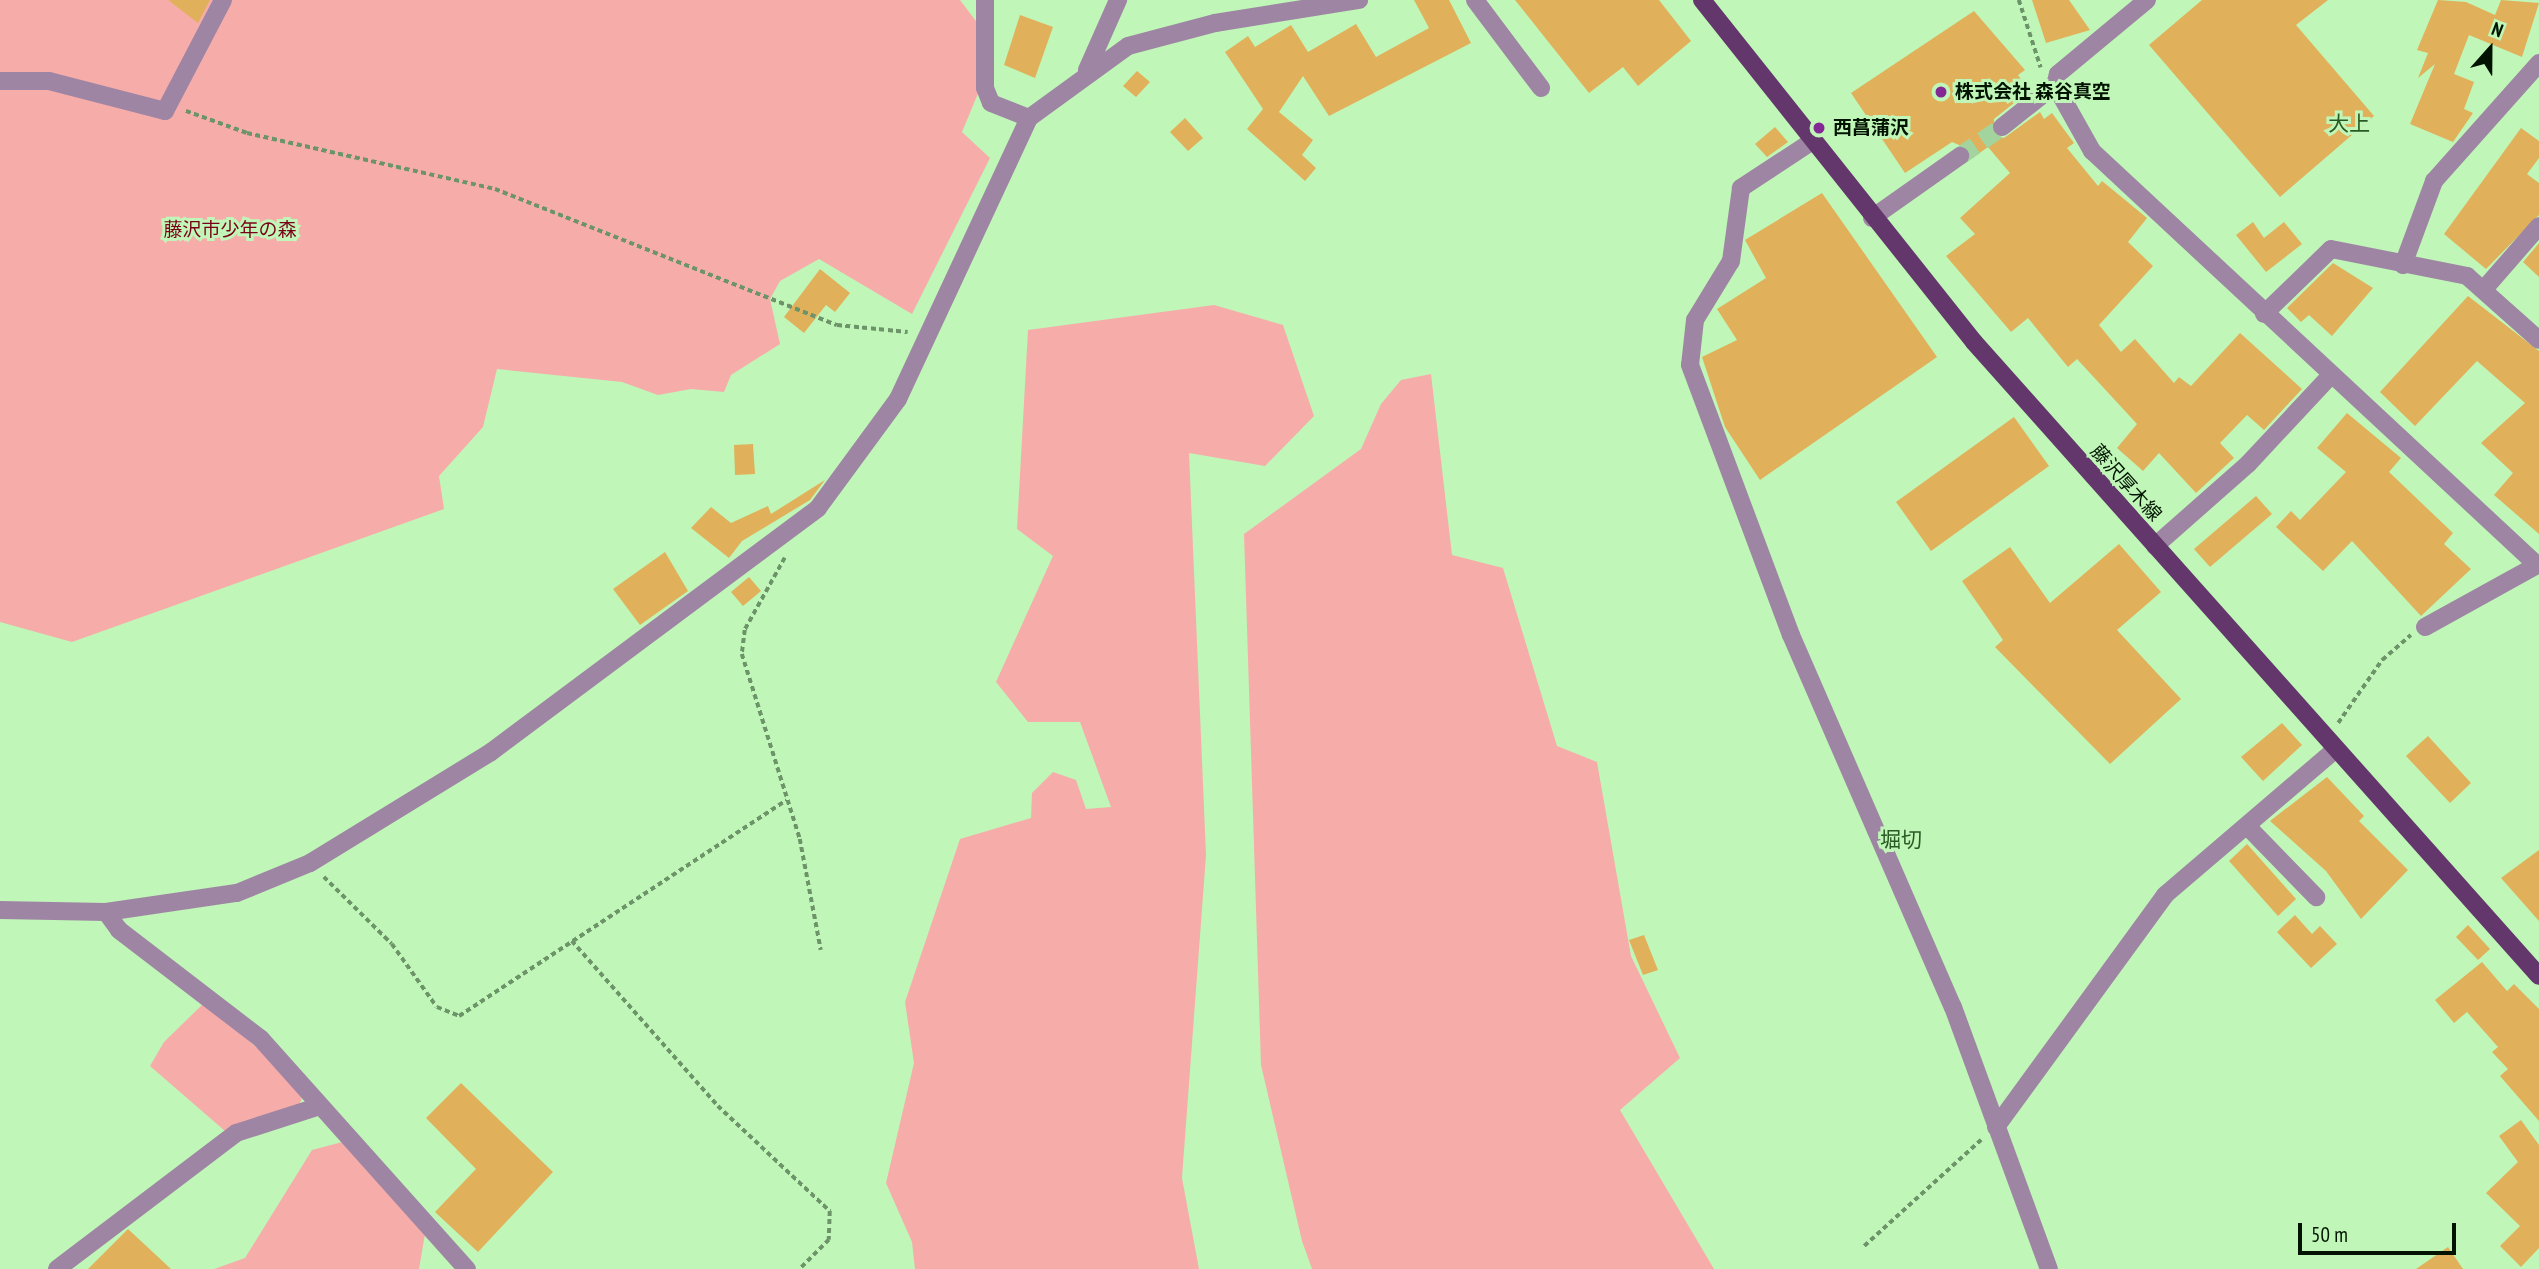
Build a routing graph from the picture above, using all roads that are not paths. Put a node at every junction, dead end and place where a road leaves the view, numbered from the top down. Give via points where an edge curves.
1 (223, 0) edge
2 (985, 0) edge
3 (1118, 0) edge
4 (1359, 0) edge
5 (1475, 0) edge
6 (1702, 0) edge
7 (2147, 0) edge
8 (2539, 64) edge
9 (1087, 70) junction
10 (0, 81) edge
11 (2055, 85) junction
12 (1541, 88) dead end
13 (1029, 118) junction
14 (2002, 127) tunnel mouth
15 (1811, 142) junction
16 (1960, 156) tunnel mouth
17 (1872, 218) junction
18 (2539, 226) edge
19 (2403, 265) junction
20 (2485, 289) junction
21 (2264, 314) junction
22 (2539, 340) edge
23 (2331, 375) junction
24 (2155, 546) junction
25 (2538, 565) edge
26 (2425, 627) road end
27 (2332, 745) junction
28 (2248, 827) junction
29 (2316, 897) dead end
30 (0, 910) edge
31 (106, 912) junction
32 (2539, 976) edge
33 (317, 1107) junction
34 (1996, 1127) junction
35 (57, 1269) edge
36 (467, 1269) edge
37 (2049, 1269) edge

1 - 10 street via 165,111 49,81
2 - 13 street via 985,88 991,103
3 - 9 street
4 - 9 street via 1163,33
5 - 12 street
6 - 15 main road, 藤沢厚木線
7 - 11 street via 2064,66
8 - 19 street via 2434,181
9 - 13 street
11 - 14 street
11 - 21 street via 2101,161
13 - 31 street via 898,399 793,531 568,688 491,752 310,863 237,893
15 - 17 main road, 藤沢厚木線
15 - 34 street via 1741,188 1731,261 1695,320 1688,351 1786,623 1953,1007
16 - 17 street
17 - 24 main road, 藤沢厚木線
18 - 20 street
19 - 20 street via 2449,270
19 - 21 street via 2331,249
20 - 22 street
21 - 23 street
23 - 24 street via 2248,464
23 - 25 street
24 - 27 main road, 藤沢厚木線
25 - 26 street
27 - 28 street
27 - 32 main road, 藤沢厚木線
28 - 29 street
28 - 34 street via 2184,878 2134,931
30 - 31 street
31 - 33 street via 119,930 261,1039
33 - 35 street via 236,1133
33 - 36 street
34 - 37 street

